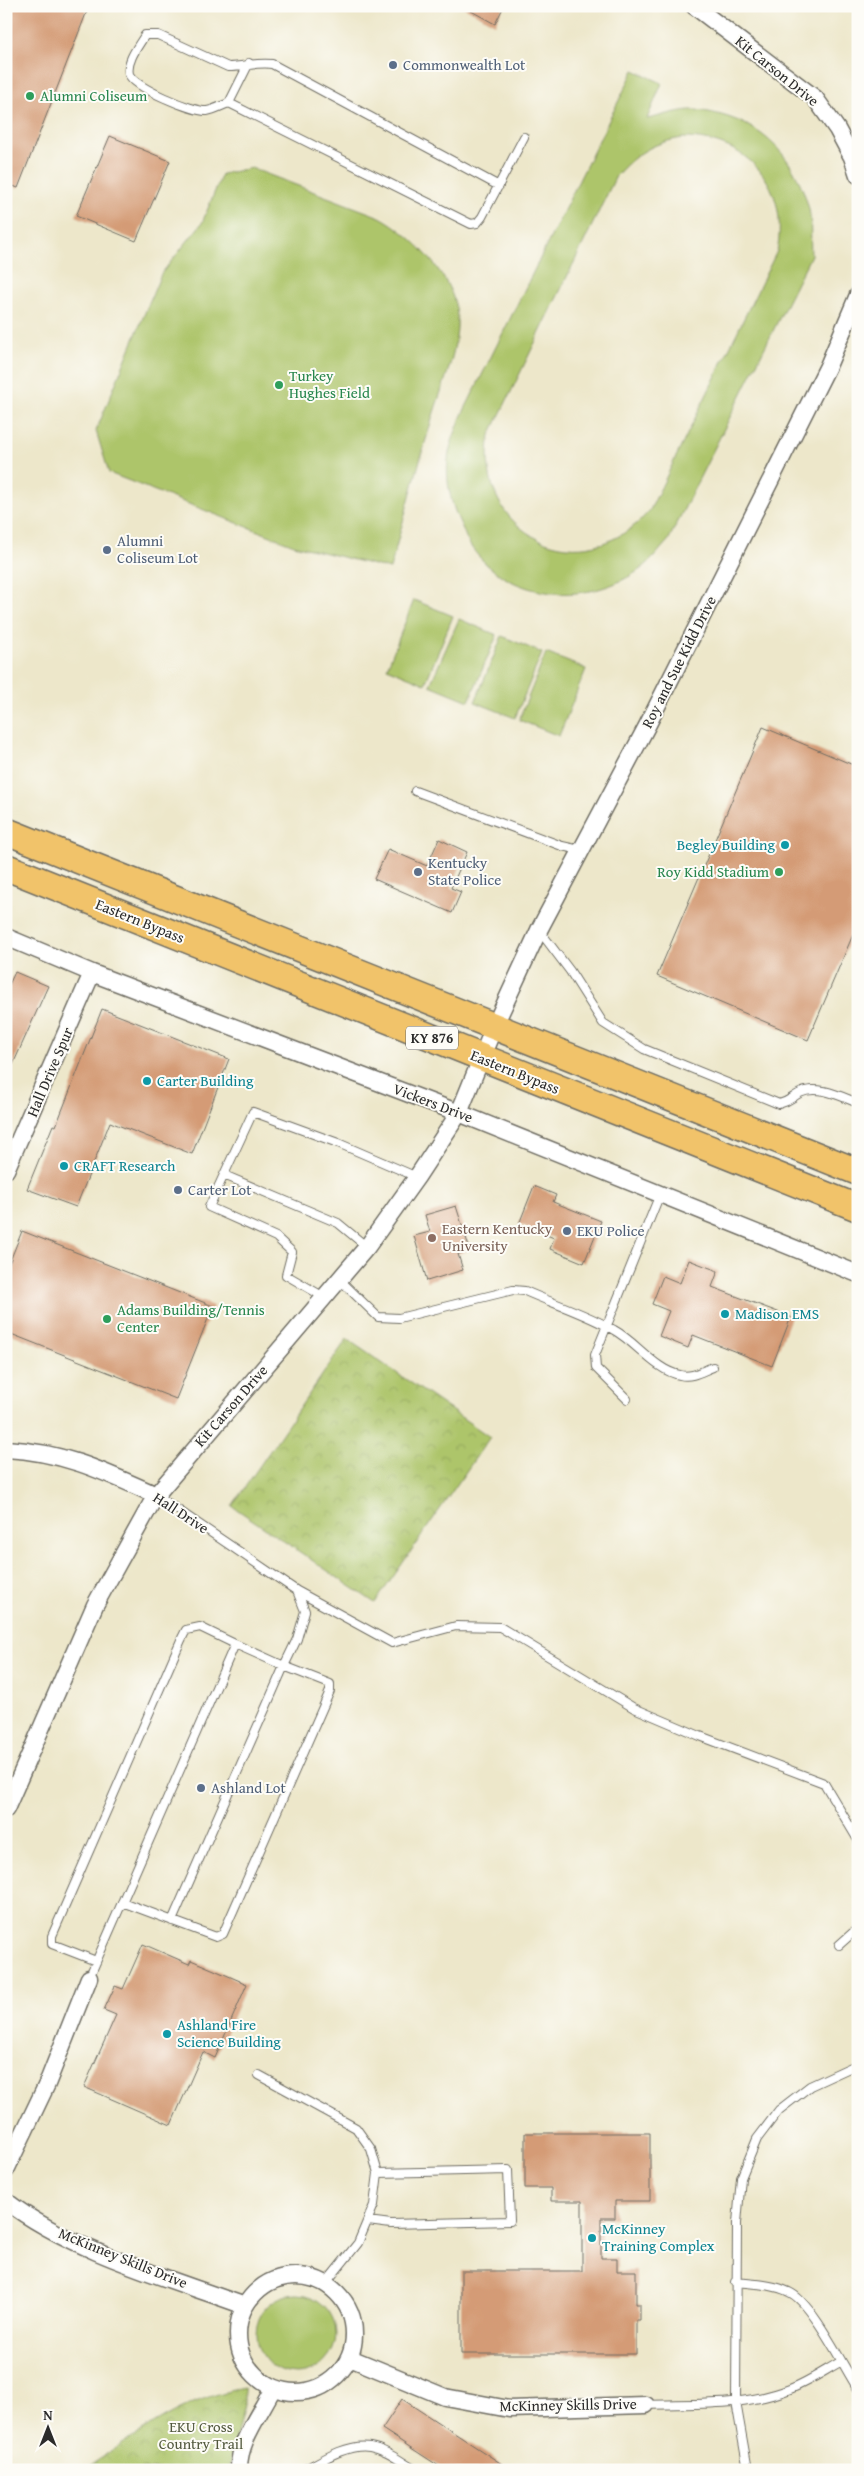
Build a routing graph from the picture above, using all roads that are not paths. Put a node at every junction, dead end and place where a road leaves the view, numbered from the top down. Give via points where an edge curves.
1 (694, 6) edge
2 (249, 64) junction
3 (229, 103) junction
4 (524, 137) dead end
5 (858, 175) edge
6 (499, 186) junction
7 (858, 295) edge
8 (415, 791) dead end
9 (6, 831) edge
10 (580, 850) junction
11 (6, 867) edge
12 (539, 930) junction
13 (6, 937) edge
14 (92, 973) junction
15 (494, 1027) junction
16 (481, 1058) junction
17 (858, 1103) edge
18 (459, 1112) junction
19 (6, 1170) edge
20 (858, 1172) edge
21 (224, 1175) junction
22 (417, 1177) junction
23 (660, 1194) junction
24 (858, 1208) edge
25 (367, 1247) junction
26 (858, 1274) edge
27 (340, 1280) junction
28 (324, 1297) junction
29 (606, 1326) junction
30 (713, 1367) dead end
31 (627, 1399) dead end
32 (6, 1449) edge
33 (156, 1496) junction
34 (297, 1591) junction
35 (235, 1644) junction
36 (284, 1666) junction
37 (6, 1809) edge
38 (858, 1840) edge
39 (122, 1902) junction
40 (172, 1921) junction
41 (858, 1928) edge
42 (840, 1945) dead end
43 (96, 1961) junction
44 (88, 1978) joint
45 (858, 2064) edge
46 (259, 2075) dead end
47 (6, 2170) edge
48 (378, 2173) junction
49 (6, 2201) edge
50 (368, 2221) junction
51 (735, 2282) junction
52 (325, 2284) junction
53 (245, 2306) junction
54 (350, 2358) junction
55 (840, 2362) junction
56 (273, 2388) junction
57 (858, 2389) edge
58 (736, 2402) junction
59 (646, 2404) joint
60 (239, 2470) edge
61 (304, 2470) edge
62 (416, 2470) edge
63 (748, 2470) edge

1 - 5 street, Kit Carson Drive via 815,98 838,129
2 - 3 lane
2 - 3 lane via 228,66 158,35 145,35 129,65 129,74 135,83 188,108 208,111
2 - 6 lane via 272,64
3 - 6 lane via 471,224 482,217
4 - 6 lane
7 - 10 street, Roy and Sue Kidd Drive via 819,383 647,726
8 - 10 lane
9 - 15 main road, KY 876
10 - 12 street, Roy and Sue Kidd Drive
11 - 16 main road, Eastern Bypass / KY 876
12 - 15 street, Roy and Sue Kidd Drive
12 - 17 lane via 603,1023 644,1048 779,1104 791,1101 801,1092 814,1091 832,1092
13 - 14 street, Vickers Drive
14 - 18 street, Vickers Drive
14 - 19 street, Hall Drive Spur
15 - 16 street, Kit Carson Drive
15 - 20 main road, KY 876
16 - 18 street, Kit Carson Drive
16 - 24 main road, Eastern Bypass / KY 876
18 - 22 street, Kit Carson Drive
18 - 23 street, Vickers Drive
21 - 22 lane via 254,1112
21 - 25 lane via 338,1224
21 - 28 lane via 209,1207 276,1237 292,1252 286,1275
22 - 25 street, Kit Carson Drive
23 - 26 street, Vickers Drive
23 - 29 lane
25 - 27 street, Kit Carson Drive
27 - 28 street, Kit Carson Drive
27 - 29 lane via 378,1316 386,1318 399,1318 513,1290
28 - 33 street, Kit Carson Drive
29 - 30 lane via 648,1354 664,1371 693,1376
29 - 31 lane via 594,1361 596,1368
32 - 33 street, Hall Drive via 45,1452 88,1464
33 - 34 lane, Hall Drive
33 - 37 street, Kit Carson Drive via 95,1605
34 - 36 lane via 304,1611 297,1639
34 - 38 lane, Hall Drive via 392,1643 456,1626 500,1626 634,1708 824,1783
35 - 36 lane
35 - 39 lane
35 - 43 lane via 200,1627 186,1630 181,1640 52,1936 52,1944
36 - 40 lane
36 - 40 lane via 330,1684 330,1692 229,1925 216,1938
39 - 40 lane
39 - 43 lane
41 - 42 lane
43 - 44 lane
44 - 47 street via 46,2084
45 - 51 lane via 794,2097 779,2110 758,2139 748,2158 738,2197
46 - 48 lane via 356,2128 371,2149
48 - 50 lane via 374,2206
48 - 50 lane via 508,2170 510,2221 391,2224
49 - 53 street, McKinney Skills Drive via 30,2219 107,2255
50 - 52 lane via 358,2243
51 - 55 lane via 779,2288 796,2296 810,2311
51 - 58 lane
52 - 53 street via 307,2277 283,2277 262,2286
52 - 54 street via 337,2293 350,2312 355,2335
53 - 56 street via 237,2335 242,2357 254,2376
54 - 56 street via 336,2377 318,2389 295,2393
54 - 59 street, McKinney Skills Drive via 445,2397 500,2407
55 - 57 lane
55 - 58 lane via 789,2390
56 - 60 street via 238,2459
58 - 59 lane
58 - 63 lane
61 - 62 lane via 348,2449 368,2447 383,2451

